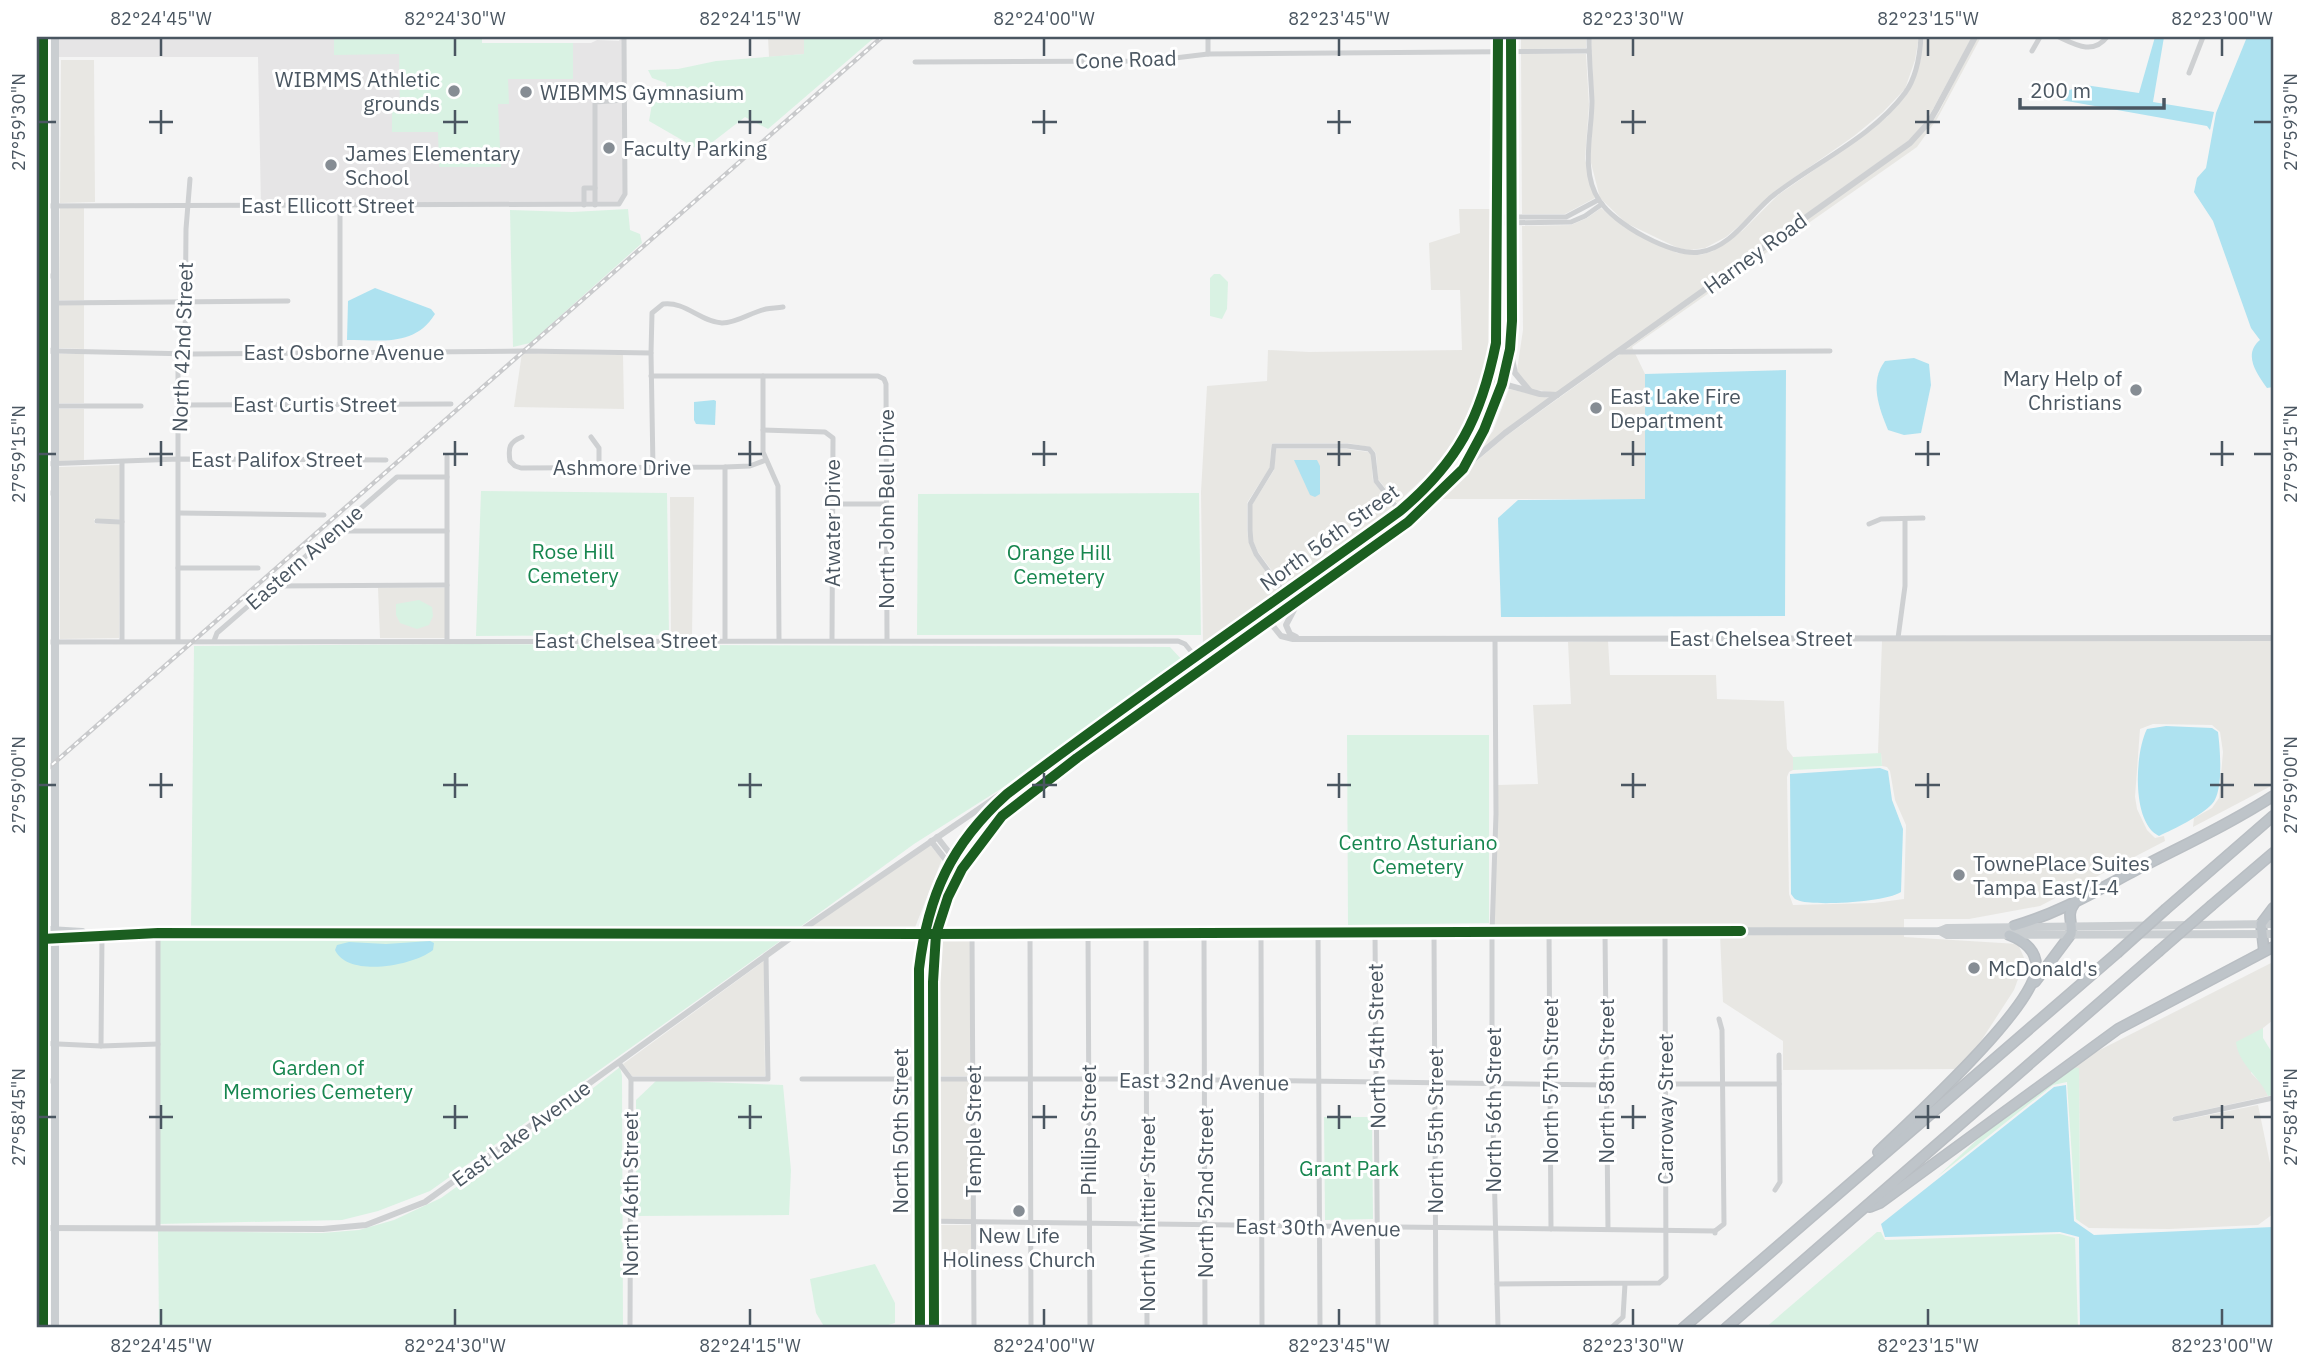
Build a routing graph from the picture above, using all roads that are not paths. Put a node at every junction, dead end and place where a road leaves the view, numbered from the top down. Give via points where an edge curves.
1 (43, 37) edge
2 (55, 37) edge
3 (624, 37) edge
4 (1208, 37) edge
5 (1498, 37) edge
6 (1510, 37) edge
7 (1589, 37) edge
8 (1921, 37) edge
9 (1975, 37) edge
10 (2040, 37) edge
11 (2059, 37) edge
12 (2107, 37) edge
13 (2203, 37) edge
14 (1498, 51) junction
15 (1510, 51) junction
16 (1589, 51) junction
17 (2032, 51) dead end
18 (1208, 54) junction
19 (915, 62) dead end
20 (2189, 73) dead end
21 (43, 91) junction
22 (625, 100) junction
23 (43, 113) junction
24 (54, 119) junction
25 (54, 135) junction
26 (190, 179) dead end
27 (595, 188) junction
28 (1600, 202) junction
29 (189, 205) junction
30 (584, 205) junction
31 (594, 205) junction
32 (40, 206) edge
33 (54, 206) junction
34 (340, 206) junction
35 (1498, 220) junction
36 (1512, 220) junction
37 (40, 276) edge
38 (54, 276) junction
39 (186, 302) junction
40 (288, 302) dead end
41 (54, 303) junction
42 (783, 307) dead end
43 (1510, 349) junction
44 (40, 350) edge
45 (54, 351) junction
46 (1830, 351) dead end
47 (340, 352) junction
48 (1617, 352) junction
49 (181, 353) junction
50 (651, 353) junction
51 (651, 376) junction
52 (763, 376) junction
53 (1488, 380) junction
54 (1502, 384) junction
55 (1530, 391) junction
56 (1557, 395) junction
57 (40, 399) edge
58 (451, 404) dead end
59 (141, 405) dead end
60 (179, 405) junction
61 (54, 406) junction
62 (763, 430) junction
63 (522, 437) dead end
64 (592, 437) dead end
65 (447, 457) dead end
66 (179, 459) junction
67 (386, 460) dead end
68 (766, 460) junction
69 (122, 462) junction
70 (42, 464) junction
71 (54, 464) junction
72 (599, 467) junction
73 (725, 467) junction
74 (653, 468) junction
75 (1463, 469) junction
76 (447, 477) junction
77 (39, 493) edge
78 (54, 493) junction
79 (887, 504) junction
80 (832, 505) junction
81 (1400, 511) junction
82 (179, 513) junction
83 (324, 515) dead end
84 (1905, 519) junction
85 (1923, 519) dead end
86 (54, 521) junction
87 (97, 521) dead end
88 (42, 522) junction
89 (122, 522) junction
90 (1408, 522) junction
91 (1869, 524) dead end
92 (334, 531) junction
93 (447, 531) junction
94 (42, 565) junction
95 (54, 565) junction
96 (178, 568) junction
97 (258, 568) dead end
98 (447, 585) junction
99 (272, 586) junction
100 (1285, 594) junction
101 (1299, 602) junction
102 (1261, 611) junction
103 (1269, 622) junction
104 (1898, 638) junction
105 (2273, 638) edge
106 (1301, 639) junction
107 (1495, 639) junction
108 (214, 640) junction
109 (725, 640) junction
110 (779, 640) junction
111 (832, 640) junction
112 (887, 640) junction
113 (54, 641) junction
114 (122, 641) junction
115 (178, 641) junction
116 (447, 641) junction
117 (40, 642) edge
118 (1195, 656) junction
119 (1205, 667) junction
120 (1127, 705) junction
121 (42, 733) junction
122 (54, 733) junction
123 (1077, 758) junction
124 (1053, 759) junction
125 (1037, 787) joint
126 (2273, 796) edge
127 (2273, 816) edge
128 (42, 836) junction
129 (53, 836) junction
130 (934, 839) junction
131 (2273, 853) edge
132 (951, 861) junction
133 (962, 869) junction
134 (2074, 904) junction
135 (2273, 908) edge
136 (2273, 924) edge
137 (2262, 929) junction
138 (2012, 930) junction
139 (2072, 930) junction
140 (1088, 932) junction
141 (1146, 932) junction
142 (1203, 932) junction
143 (1261, 932) junction
144 (1318, 932) junction
145 (1549, 932) junction
146 (1605, 932) junction
147 (1665, 932) junction
148 (158, 933) junction
149 (972, 933) junction
150 (1030, 933) junction
151 (1375, 933) junction
152 (1434, 933) junction
153 (1492, 933) junction
154 (40, 934) edge
155 (53, 934) junction
156 (796, 934) junction
157 (924, 934) junction
158 (936, 934) junction
159 (2273, 934) edge
160 (102, 935) junction
161 (2269, 949) edge
162 (766, 956) junction
163 (2010, 1014) junction
164 (1719, 1019) dead end
165 (40, 1043) edge
166 (54, 1043) junction
167 (158, 1044) junction
168 (101, 1046) junction
169 (1779, 1055) dead end
170 (619, 1063) junction
171 (933, 1078) junction
172 (631, 1079) junction
173 (802, 1079) dead end
174 (919, 1079) junction
175 (973, 1079) junction
176 (1030, 1079) junction
177 (1146, 1079) junction
178 (1088, 1080) junction
179 (40, 1081) edge
180 (54, 1081) junction
181 (1204, 1081) junction
182 (1261, 1082) junction
183 (1319, 1082) junction
184 (1377, 1083) junction
185 (1435, 1083) junction
186 (1492, 1084) junction
187 (1665, 1084) junction
188 (1722, 1084) junction
189 (1779, 1084) junction
190 (1550, 1085) junction
191 (1606, 1085) junction
192 (2273, 1098) edge
193 (2175, 1119) dead end
194 (43, 1153) junction
195 (54, 1153) junction
196 (1775, 1190) dead end
197 (1817, 1212) junction
198 (1859, 1212) junction
199 (920, 1222) junction
200 (933, 1222) junction
201 (974, 1222) junction
202 (1031, 1223) junction
203 (1089, 1223) junction
204 (1147, 1224) junction
205 (1205, 1225) junction
206 (1262, 1226) junction
207 (1320, 1227) junction
208 (40, 1228) edge
209 (55, 1228) junction
210 (158, 1228) junction
211 (1377, 1228) junction
212 (1435, 1228) junction
213 (1551, 1229) junction
214 (1608, 1229) junction
215 (1494, 1230) junction
216 (1666, 1230) junction
217 (1497, 1284) junction
218 (1625, 1284) junction
219 (43, 1324) edge
220 (55, 1324) edge
221 (630, 1328) edge
222 (920, 1328) edge
223 (934, 1328) edge
224 (974, 1328) edge
225 (1031, 1328) edge
226 (1090, 1328) edge
227 (1147, 1328) edge
228 (1205, 1328) edge
229 (1262, 1328) edge
230 (1320, 1328) edge
231 (1378, 1328) edge
232 (1436, 1328) edge
233 (1498, 1328) edge
234 (1611, 1328) edge
235 (1683, 1328) edge
236 (1726, 1328) edge

1 - 21 main road
2 - 24 main road
3 - 22 street
4 - 18 street
5 - 14 main road, North 56th Street
6 - 15 main road, North 56th Street
7 - 16 street
8 - 28 street via 1907,90 1885,115 1776,193 1740,229 1712,248 1678,250 1625,225
9 - 48 street, Harney Road via 1937,110 1910,143
10 - 17 street
11 - 12 street via 2088,48
13 - 20 street
14 - 15 street, Cone Road
14 - 18 street, Cone Road
14 - 35 main road, North 56th Street
15 - 16 street, Cone Road
15 - 36 main road, North 56th Street
16 - 28 street via 1588,159
18 - 19 street, Cone Road via 1150,61
21 - 23 main road
21 - 24 main road
22 - 27 street via 595,102
22 - 31 street, East Ellicott Street via 625,194 619,204
23 - 25 main road
23 - 32 main road
24 - 25 main road
25 - 33 main road
26 - 29 street, North 42nd Street
27 - 30 street via 584,188
27 - 31 street
28 - 36 street via 1571,222
29 - 33 street, East Ellicott Street
29 - 34 street, East Ellicott Street
29 - 39 street, North 42nd Street
30 - 31 street, East Ellicott Street
30 - 34 street, East Ellicott Street
32 - 33 street, East Ellicott Street
32 - 37 main road
33 - 38 main road
34 - 47 street
35 - 36 street
35 - 53 main road, North 56th Street via 1496,343
36 - 43 main road, North 56th Street
37 - 38 street
37 - 44 main road
38 - 41 main road
39 - 40 street
39 - 41 street
39 - 49 street, North 42nd Street via 185,349
41 - 45 main road
42 - 50 street via 722,323 678,305 663,304 652,313
43 - 54 main road, North 56th Street
43 - 55 street via 1515,373
44 - 45 street, East Osborne Avenue
44 - 57 main road
45 - 49 street, East Osborne Avenue
45 - 61 main road
46 - 48 street
47 - 49 street, East Osborne Avenue
47 - 50 street, East Osborne Avenue
48 - 56 street, Harney Road
49 - 60 street, North 42nd Street
50 - 51 street
51 - 52 street
51 - 74 street
52 - 62 street
52 - 79 street, North John Bell Drive via 884,379
53 - 54 street
53 - 81 main road, North 56th Street via 1469,432 1451,459
54 - 55 street
54 - 75 main road, North 56th Street
55 - 56 street
56 - 75 street, Harney Road
57 - 70 main road
58 - 60 street, East Curtis Street
59 - 61 street
60 - 66 street, North 42nd Street
61 - 71 main road
62 - 68 street
62 - 80 street, Atwater Drive via 830,434
63 - 72 street, Ashmore Drive via 509,446 515,467
64 - 72 street via 599,448
65 - 76 street
66 - 67 street, East Palifox Street
66 - 69 street, East Palifox Street
66 - 82 street, North 42nd Street
68 - 73 street, Ashmore Drive
68 - 110 street via 778,486
69 - 71 street, East Palifox Street
69 - 89 street
70 - 71 street, East Palifox Street
70 - 77 main road
71 - 78 main road
72 - 74 street, Ashmore Drive
73 - 74 street, Ashmore Drive
73 - 109 street
75 - 90 main road, North 56th Street
76 - 92 street, Eastern Avenue via 397,477
76 - 93 street
77 - 78 street
77 - 88 main road
78 - 86 main road
79 - 80 street
79 - 112 street, North John Bell Drive
80 - 111 street, Atwater Drive
81 - 90 street
81 - 100 main road, North 56th Street
81 - 100 street via 1376,481 1369,449 1274,446 1272,468 1250,504 1250,530 1256,554
82 - 83 street
82 - 96 street, North 42nd Street
84 - 85 street
84 - 91 street
84 - 104 street via 1905,586
86 - 88 street
86 - 95 main road
87 - 89 street
88 - 94 main road
89 - 114 street
90 - 101 main road, North 56th Street
92 - 93 street
92 - 99 street, Eastern Avenue
93 - 98 street
94 - 95 street
94 - 117 main road
95 - 113 main road
96 - 97 street
96 - 115 street, North 42nd Street
98 - 99 street
98 - 116 street
99 - 108 street, Eastern Avenue
100 - 102 main road, North 56th Street
101 - 103 main road, North 56th Street
101 - 106 street via 1286,625 1290,634
102 - 103 street, East Chelsea Street
102 - 118 main road, North 56th Street
103 - 106 street, East Chelsea Street via 1284,638
103 - 119 main road, North 56th Street
104 - 105 street, East Chelsea Street
104 - 107 street, East Chelsea Street
106 - 107 street, East Chelsea Street
107 - 153 street, North 56th Street
108 - 115 street, East Chelsea Street
108 - 116 street, East Chelsea Street
109 - 110 street, East Chelsea Street
109 - 116 street, East Chelsea Street
110 - 111 street, East Chelsea Street
111 - 112 street, East Chelsea Street
112 - 118 street, East Chelsea Street via 1178,641
113 - 114 street, East Chelsea Street
113 - 117 street, East Chelsea Street
113 - 122 main road
114 - 115 street, East Chelsea Street
117 - 121 main road
118 - 119 street, East Chelsea Street
118 - 120 main road, North 56th Street
119 - 123 main road, North 56th Street
120 - 123 main road via 1121,716 1079,746
120 - 124 main road, North 56th Street
121 - 122 street
121 - 128 main road
122 - 129 main road
123 - 125 main road, North 56th Street
124 - 130 street
124 - 132 main road, North 56th Street via 982,816
125 - 133 main road, North 50th Street via 1002,816
126 - 134 highway
127 - 197 highway, bridge
128 - 129 street
128 - 154 main road
129 - 155 main road
130 - 132 street
130 - 156 street, East Lake Avenue
131 - 198 highway, bridge
132 - 133 street
132 - 157 main road, North 56th Street
133 - 158 main road, North 50th Street
134 - 138 highway
134 - 139 highway via 2069,911
135 - 137 highway
136 - 137 main road
137 - 139 main road
137 - 159 main road
137 - 161 highway
138 - 139 main road
138 - 147 main road via 1947,935 1940,931
138 - 163 highway via 2029,946 2036,962 2028,989
139 - 163 highway
140 - 141 main road
140 - 150 main road
140 - 178 street, Phillips Street
141 - 142 main road
141 - 177 street, North Whittier Street
142 - 143 main road
142 - 181 street, North 52nd Street
143 - 144 main road
143 - 182 street
144 - 151 main road
144 - 183 street
145 - 146 main road
145 - 153 main road
145 - 190 street, North 57th Street
146 - 147 main road
146 - 191 street, North 58th Street
147 - 187 street, Carroway Street
148 - 156 main road
148 - 160 main road
148 - 167 street
149 - 150 main road
149 - 158 main road
149 - 175 street, Temple Street
150 - 176 street
151 - 152 main road
151 - 184 street, North 54th Street
152 - 153 main road
152 - 185 street, North 55th Street
153 - 186 street, North 56th Street
154 - 155 main road
154 - 165 main road
155 - 160 main road
155 - 166 main road
156 - 157 main road
156 - 162 street, East Lake Avenue
157 - 158 main road
157 - 174 main road, North 50th Street via 919,969
158 - 171 main road, North 50th Street
160 - 168 street
161 - 198 highway via 2118,1029 1880,1203
162 - 170 street, East Lake Avenue
162 - 172 street via 768,1079
163 - 197 highway via 1967,1064
164 - 188 street
165 - 166 street
165 - 179 main road
166 - 168 street
166 - 180 main road
167 - 168 street
167 - 210 street
169 - 189 street
170 - 172 street
170 - 210 street, East Lake Avenue via 425,1202 366,1225
171 - 174 street, East 32nd Avenue
171 - 175 street, East 32nd Avenue
171 - 200 main road, North 50th Street
172 - 221 street, North 46th Street
173 - 174 street, East 32nd Avenue
174 - 199 main road, North 50th Street
175 - 176 street, East 32nd Avenue
175 - 201 street, Temple Street
176 - 178 street, East 32nd Avenue
176 - 202 street
177 - 178 street, East 32nd Avenue
177 - 181 street, East 32nd Avenue
177 - 204 street, North Whittier Street
178 - 203 street, Phillips Street
179 - 180 street
179 - 194 main road
180 - 195 main road
181 - 182 street, East 32nd Avenue
181 - 205 street, North 52nd Street
182 - 183 street, East 32nd Avenue
182 - 206 street
183 - 184 street, East 32nd Avenue
183 - 207 street
184 - 185 street, East 32nd Avenue
184 - 211 street, North 54th Street
185 - 186 street, East 32nd Avenue
185 - 212 street, North 55th Street
186 - 190 street, East 32nd Avenue
186 - 215 street, North 56th Street
187 - 188 street
187 - 216 street, Carroway Street
188 - 189 street
188 - 216 street, East 30th Avenue via 1724,1224 1715,1232
189 - 196 street via 1780,1182
190 - 191 street, East 32nd Avenue
190 - 213 street, North 57th Street
191 - 214 street, North 58th Street
192 - 193 street
194 - 195 street
194 - 208 main road
195 - 209 main road
197 - 235 highway
198 - 236 highway
199 - 200 street, East 30th Avenue
199 - 222 main road, North 50th Street
200 - 201 street, East 30th Avenue
200 - 223 main road, North 50th Street
201 - 202 street, East 30th Avenue
201 - 224 street, Temple Street
202 - 203 street, East 30th Avenue
202 - 225 street
203 - 204 street, East 30th Avenue
203 - 226 street, Phillips Street
204 - 205 street, East 30th Avenue
204 - 227 street, North Whittier Street
205 - 206 street, East 30th Avenue
205 - 228 street, North 52nd Street
206 - 207 street, East 30th Avenue
206 - 229 street
207 - 211 street, East 30th Avenue
207 - 230 street
208 - 209 street, East Lake Avenue
208 - 219 main road
209 - 210 street, East Lake Avenue
209 - 220 main road
211 - 212 street, East 30th Avenue
211 - 231 street, North 54th Street
212 - 215 street, East 30th Avenue
212 - 232 street, North 55th Street
213 - 214 street, East 30th Avenue
213 - 215 street, East 30th Avenue
214 - 216 street, East 30th Avenue
215 - 217 street, North 56th Street
216 - 218 street, Carroway Street via 1665,1276 1659,1283
217 - 218 street
217 - 233 street, North 56th Street
218 - 234 street via 1623,1317
219 - 220 street

